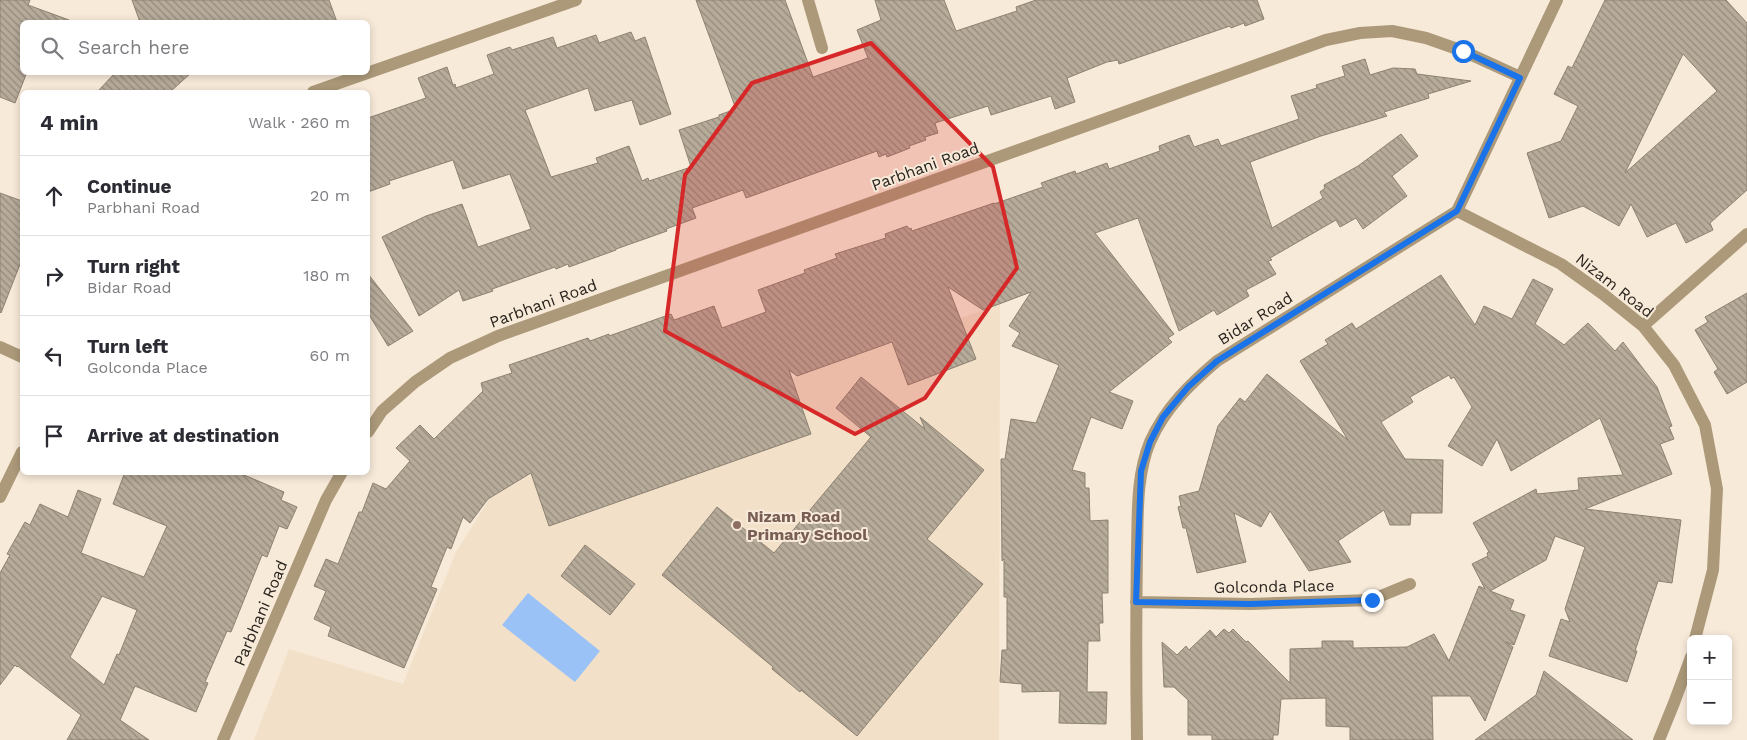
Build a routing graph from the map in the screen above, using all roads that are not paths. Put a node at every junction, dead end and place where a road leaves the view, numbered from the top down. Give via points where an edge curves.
1 (576, 0) edge
2 (808, 0) edge
3 (1556, 0) edge
4 (822, 48) dead end
5 (370, 72) edge
6 (362, 75) edge
7 (1520, 78) junction
8 (319, 90) edge
9 (1457, 211) junction
10 (1747, 234) edge
11 (1643, 326) junction
12 (0, 347) edge
13 (20, 356) edge
14 (370, 429) edge
15 (20, 456) edge
16 (340, 475) edge
17 (0, 497) edge
18 (1410, 584) dead end
19 (1136, 602) junction
20 (1696, 635) edge
21 (1687, 667) edge
22 (223, 740) edge
23 (1137, 740) edge
24 (1659, 740) edge

1 - 5 street
2 - 4 street
3 - 7 street
6 - 8 street
7 - 9 street
7 - 14 street, Parbhani Road via 1463,51 1392,31 1326,40 498,336 450,358 415,382 382,411
9 - 11 street, Nizam Road via 1561,264
9 - 19 street, Bidar Road via 1217,361 1169,409 1150,442 1141,471
10 - 11 street
11 - 20 street, Nizam Road via 1674,365 1706,424 1717,489 1713,570
12 - 13 street
15 - 17 street
16 - 22 street, Parbhani Road via 326,500
18 - 19 street, Golconda Place via 1372,600 1250,604
19 - 23 street, Bidar Road
21 - 24 street

